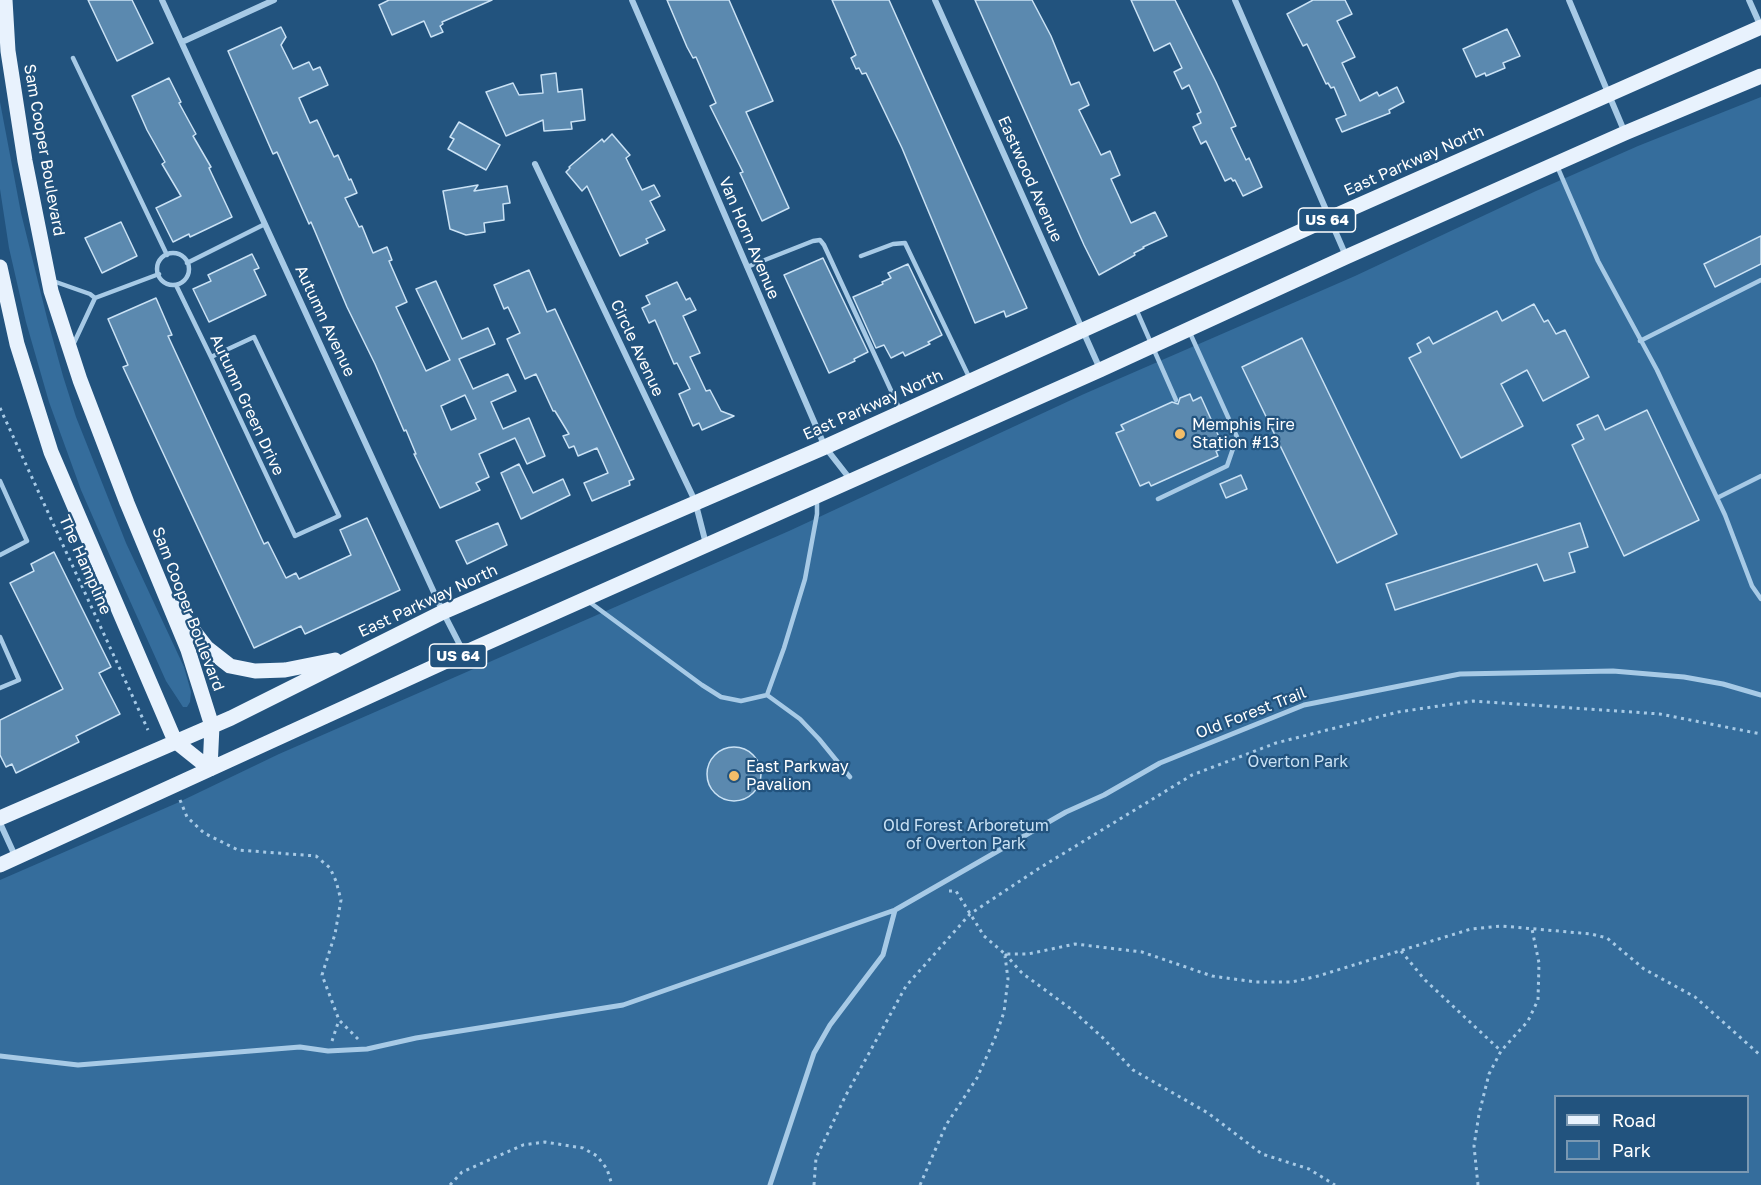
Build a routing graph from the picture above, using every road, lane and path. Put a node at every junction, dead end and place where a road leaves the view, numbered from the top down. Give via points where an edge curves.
1 (5, 0) edge
2 (162, 0) edge
3 (274, 0) edge
4 (632, 0) edge
5 (935, 0) edge
6 (1235, 0) edge
7 (1569, 0) edge
8 (1749, 0) edge
9 (1761, 27) edge
10 (182, 42) junction
11 (73, 57) dead end
12 (1761, 76) edge
13 (1609, 95) junction
14 (1625, 133) junction
15 (535, 164) dead end
16 (1556, 164) junction
17 (1330, 218) junction
18 (265, 224) junction
19 (167, 255) junction
20 (861, 256) dead end
21 (1346, 257) junction
22 (187, 263) junction
23 (0, 267) edge
24 (747, 267) junction
25 (159, 274) junction
26 (49, 279) junction
27 (1761, 280) edge
28 (176, 285) junction
29 (95, 298) junction
30 (1135, 307) junction
31 (1189, 329) junction
32 (1083, 330) junction
33 (1640, 340) junction
34 (1152, 346) junction
35 (70, 350) junction
36 (211, 357) junction
37 (1100, 370) junction
38 (972, 381) junction
39 (1176, 400) dead end
40 (0, 408) edge
41 (901, 413) junction
42 (825, 447) junction
43 (1761, 476) edge
44 (850, 481) junction
45 (0, 482) edge
46 (817, 495) junction
47 (1717, 498) junction
48 (1158, 499) dead end
49 (695, 501) junction
50 (706, 545) junction
51 (0, 555) edge
52 (162, 589) junction
53 (585, 599) junction
54 (1761, 599) edge
55 (443, 612) junction
56 (0, 637) edge
57 (464, 653) junction
58 (355, 656) junction
59 (0, 688) edge
60 (767, 695) junction
61 (1761, 695) edge
62 (212, 726) junction
63 (148, 730) dead end
64 (1761, 734) edge
65 (175, 741) junction
66 (210, 769) junction
67 (850, 777) dead end
68 (180, 800) dead end
69 (0, 820) edge
70 (16, 859) junction
71 (0, 865) edge
72 (942, 892) dead end
73 (896, 910) junction
74 (970, 914) junction
75 (1532, 929) junction
76 (1401, 951) junction
77 (1005, 954) junction
78 (339, 1020) junction
79 (368, 1049) junction
80 (328, 1051) junction
81 (1501, 1051) junction
82 (1761, 1055) edge
83 (0, 1056) edge
84 (450, 1185) edge
85 (612, 1185) edge
86 (770, 1185) edge
87 (814, 1185) edge
88 (920, 1185) edge
89 (1335, 1185) edge
90 (1478, 1185) edge

1 - 26 main road, Sam Cooper Boulevard via 8,51 23,150
2 - 10 street, Autumn Avenue
3 - 10 street
4 - 24 street, Van Horn Avenue
5 - 32 street, Eastwood Avenue
6 - 17 street
7 - 13 street
8 - 9 street
9 - 13 main road, East Parkway North / US 64
10 - 18 street, Autumn Avenue
11 - 19 lane
12 - 14 main road, US 64
13 - 14 street
13 - 17 main road, East Parkway North / US 64
14 - 16 main road, US 64
15 - 49 street, Circle Avenue
16 - 21 main road, US 64
16 - 33 lane via 1598,261
17 - 21 street
17 - 30 main road, East Parkway North / US 64
18 - 22 lane
18 - 55 street, Autumn Avenue
19 - 22 lane via 182,256
19 - 25 lane via 159,262
20 - 38 lane via 905,243
21 - 31 main road, US 64
22 - 28 lane via 188,276
23 - 65 main road via 17,344 51,452
24 - 41 lane via 820,240
24 - 42 street, Van Horn Avenue
25 - 28 lane via 167,284
25 - 29 lane
26 - 29 lane
26 - 35 main road, Sam Cooper Boulevard
27 - 33 lane
28 - 36 lane, Autumn Green Drive
29 - 35 lane
30 - 32 main road, East Parkway North / US 64
30 - 34 lane
31 - 34 main road, US 64
31 - 48 lane via 1237,437 1227,466
32 - 37 street, Eastwood Avenue
32 - 38 main road, East Parkway North / US 64
33 - 47 lane
34 - 37 main road, US 64
34 - 39 lane
35 - 52 main road, Sam Cooper Boulevard
36 - 36 lane, Autumn Green Drive via 254,337 339,516 295,536
37 - 44 main road, US 64
38 - 41 main road, East Parkway North / US 64
40 - 63 path, The Hampline
41 - 42 main road, East Parkway North / US 64
42 - 44 street, Van Horn Avenue
42 - 49 main road, East Parkway North / US 64
43 - 47 lane
44 - 46 main road, US 64
45 - 51 lane via 27,541
46 - 50 main road, US 64
46 - 60 lane via 805,579
47 - 54 lane via 1752,586
49 - 50 street, Circle Avenue
49 - 55 main road, East Parkway North / US 64
50 - 53 main road, US 64
52 - 58 main road via 207,648 230,666 255,671 285,670
52 - 62 main road, Sam Cooper Boulevard via 188,650
53 - 57 main road, US 64
53 - 60 lane via 720,697 741,701
55 - 57 street, Autumn Avenue
55 - 58 main road, East Parkway North / US 64
56 - 59 lane via 19,680
57 - 66 main road, US 64
58 - 62 main road, East Parkway North / US 64
60 - 67 lane via 800,719
61 - 73 street, Old Forest Trail via 1684,677 1612,671 1460,674 1304,705 1160,763
62 - 65 main road, East Parkway North / US 64
62 - 66 main road, Sam Cooper Boulevard
64 - 74 path via 1660,714 1473,701 1398,712 1275,743 1192,776
65 - 66 main road
65 - 69 main road, East Parkway North / US 64
66 - 70 main road, US 64
68 - 78 path via 204,833 238,850 316,856 330,868 341,900 322,975
69 - 70 street
70 - 71 main road, US 64
72 - 74 path via 956,891
73 - 79 street, Old Forest Trail via 623,1005
73 - 86 street via 883,955 830,1025 814,1053
74 - 77 path via 984,936
74 - 87 path via 906,986 816,1158
75 - 76 path via 1502,926 1471,930
75 - 81 path via 1539,963 1538,1000 1528,1021
75 - 82 path via 1607,939 1644,969 1695,997
76 - 77 path via 1292,982 1212,976 1142,952 1075,944 1028,954
76 - 81 path via 1425,980
77 - 88 path via 1008,979 1004,1012 995,1038 977,1078 946,1125
77 - 89 path via 1022,973 1071,1009 1134,1070 1208,1113 1262,1154 1309,1170
78 - 79 path
78 - 80 path
79 - 80 street, Old Forest Trail
80 - 83 street, Old Forest Trail via 300,1047 78,1065
81 - 90 path via 1489,1074 1479,1114 1474,1146
84 - 85 path via 462,1172 523,1145 544,1142 583,1148 597,1156

